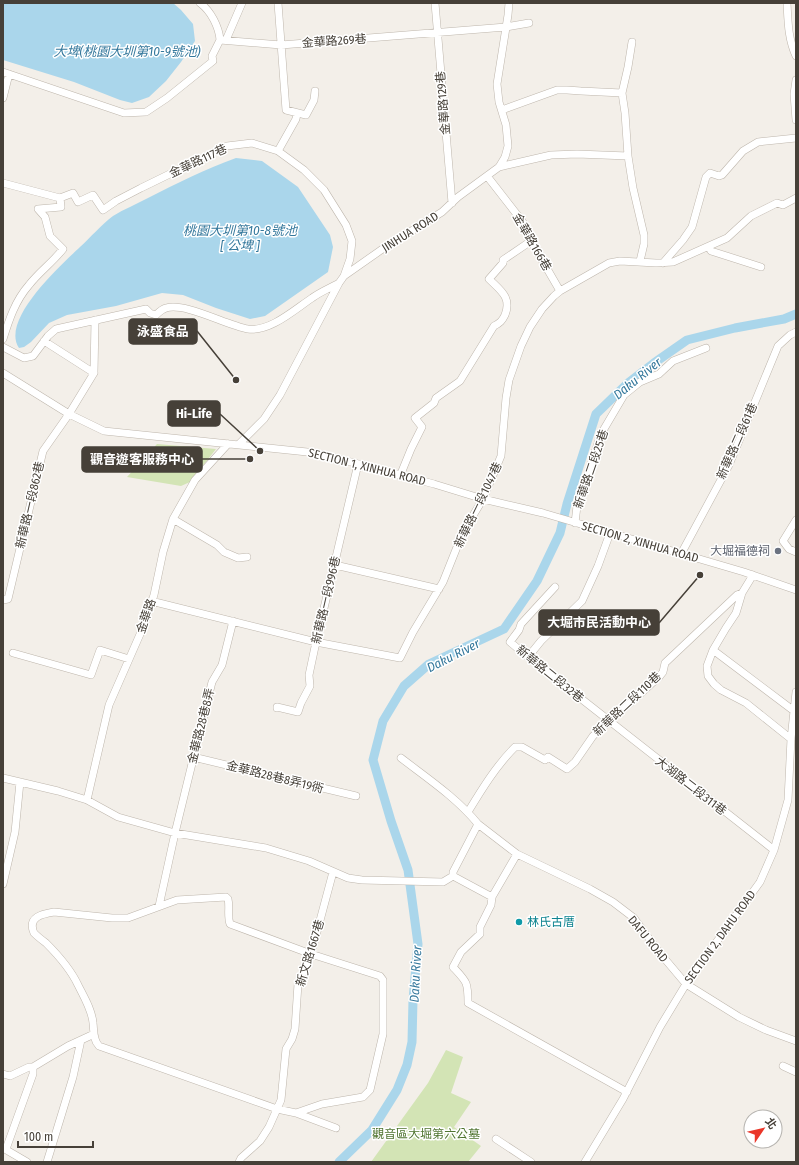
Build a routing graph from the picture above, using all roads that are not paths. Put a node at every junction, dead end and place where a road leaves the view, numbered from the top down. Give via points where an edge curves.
1 (200, 3) edge
2 (242, 3) edge
3 (278, 3) edge
4 (435, 3) edge
5 (509, 3) edge
6 (787, 3) edge
7 (529, 23) dead end
8 (506, 27) junction
9 (437, 33) junction
10 (223, 40) junction
11 (632, 42) dead end
12 (281, 45) junction
13 (796, 56) edge
14 (6, 73) edge
15 (796, 80) edge
16 (315, 91) dead end
17 (622, 93) junction
18 (3, 98) edge
19 (502, 110) junction
20 (297, 113) junction
21 (796, 120) edge
22 (796, 138) edge
23 (278, 152) junction
24 (628, 156) junction
25 (499, 167) junction
26 (487, 176) junction
27 (3, 183) edge
28 (60, 198) junction
29 (796, 198) edge
30 (452, 203) junction
31 (531, 241) junction
32 (709, 247) junction
33 (640, 261) junction
34 (663, 263) junction
35 (762, 267) dead end
36 (344, 276) junction
37 (339, 283) junction
38 (560, 291) junction
39 (95, 320) junction
40 (796, 332) edge
41 (3, 339) edge
42 (44, 341) junction
43 (3, 347) edge
44 (706, 348) dead end
45 (3, 373) edge
46 (94, 373) junction
47 (69, 414) junction
48 (228, 444) junction
49 (239, 444) junction
50 (358, 464) junction
51 (400, 476) junction
52 (483, 499) junction
53 (551, 516) joint
54 (173, 519) junction
55 (796, 520) edge
56 (574, 523) junction
57 (610, 533) junction
58 (796, 552) edge
59 (681, 554) junction
60 (247, 557) dead end
61 (335, 565) junction
62 (753, 575) junction
63 (555, 587) dead end
64 (439, 589) junction
65 (796, 590) edge
66 (742, 593) junction
67 (3, 600) edge
68 (151, 601) junction
69 (233, 621) junction
70 (316, 642) junction
71 (713, 650) junction
72 (13, 653) dead end
73 (130, 658) junction
74 (528, 658) junction
75 (796, 692) edge
76 (277, 708) dead end
77 (794, 711) junction
78 (609, 721) junction
79 (791, 739) junction
80 (194, 757) junction
81 (401, 758) dead end
82 (3, 778) edge
83 (20, 782) junction
84 (356, 796) dead end
85 (87, 800) junction
86 (468, 812) junction
87 (478, 824) junction
88 (175, 832) junction
89 (774, 850) junction
90 (517, 854) junction
91 (333, 872) junction
92 (452, 876) junction
93 (3, 884) edge
94 (492, 897) junction
95 (159, 906) junction
96 (311, 954) junction
97 (686, 984) junction
98 (94, 1034) junction
99 (81, 1040) junction
100 (796, 1041) edge
101 (783, 1066) dead end
102 (33, 1067) junction
103 (796, 1072) edge
104 (3, 1074) edge
105 (627, 1092) junction
106 (277, 1109) junction
107 (296, 1113) junction
108 (336, 1128) dead end
109 (496, 1139) dead end
110 (4, 1149) edge
111 (27, 1162) edge
112 (47, 1162) edge
113 (239, 1162) edge
114 (531, 1162) edge
115 (585, 1162) edge

1 - 10 street via 206,8
2 - 10 street
3 - 12 street
4 - 9 street, 金華路129巷
5 - 8 street, JINHUA ROAD
6 - 13 street via 789,36
7 - 8 street, 金華路269巷
8 - 9 street, 金華路269巷
8 - 19 street, JINHUA ROAD via 497,84
9 - 12 street, 金華路269巷
9 - 30 street, 金華路129巷
10 - 12 street, 金華路269巷
10 - 14 street via 212,56 213,61 167,98 146,112 134,114 124,113
11 - 17 street
12 - 20 street via 286,110
14 - 18 street
15 - 21 street
16 - 20 street via 314,100 306,115
17 - 19 street via 557,90
17 - 24 street
19 - 25 street, JINHUA ROAD via 508,146
20 - 23 street
22 - 34 street via 758,142 743,151 722,175 710,172 706,177 692,227
23 - 28 street, 金華路117巷 via 252,143 227,146 141,188 103,210 93,194 78,202 73,193
23 - 36 street, 金華路117巷 via 304,170 324,190 346,225 352,242
24 - 25 street via 551,155
24 - 33 street via 644,235
25 - 26 street, JINHUA ROAD
26 - 30 street, JINHUA ROAD
26 - 31 street, 金華路166巷 via 522,220
27 - 28 street
28 - 41 street via 62,207 38,209 45,217 50,236 64,249 20,296
29 - 32 street, 新華路一段1047巷 via 783,205 777,203 751,216 727,238
30 - 36 street, JINHUA ROAD
31 - 38 street, 金華路166巷
31 - 51 street via 503,260 489,279 507,300 504,317 494,326 460,382 436,398 415,418 422,427
32 - 34 street, 新華路一段1047巷 via 673,262
32 - 35 street via 711,251
33 - 34 street, 新華路一段1047巷
33 - 38 street, 新華路一段1047巷 via 609,263
36 - 37 street, JINHUA ROAD
37 - 39 street via 314,296 280,320 259,329 248,329 176,306 162,309 156,315 146,309
37 - 49 street, JINHUA ROAD via 280,395 264,419
38 - 52 street, 新華路一段1047巷 via 542,309 520,346 509,380 501,456
39 - 42 street via 56,329
39 - 46 street
40 - 59 street, 新華路二段61巷 via 778,346 729,465
42 - 43 street via 33,356 24,358
42 - 46 street
44 - 56 street, 新華路二段25巷 via 673,361 659,374 640,382 624,395 601,434 577,506
45 - 47 street, SECTION 1, XINHUA ROAD
46 - 47 street
47 - 48 street, SECTION 1, XINHUA ROAD via 104,431
47 - 67 street, 新華路一段862巷 via 43,451 8,599
48 - 49 street, SECTION 1, XINHUA ROAD
48 - 54 street, 金華路 via 195,480
49 - 50 street, SECTION 1, XINHUA ROAD via 318,453
50 - 51 street, SECTION 1, XINHUA ROAD
50 - 61 street, 新華路一段996巷
51 - 52 street, SECTION 1, XINHUA ROAD
52 - 53 street, SECTION 1, XINHUA ROAD
52 - 64 street, 新華路一段1047巷 via 463,532
53 - 56 street, SECTION 2, XINHUA ROAD
54 - 60 street via 224,552 238,558
54 - 68 street, 金華路
55 - 58 street via 784,541 789,549
56 - 57 street, SECTION 2, XINHUA ROAD
57 - 59 street, SECTION 2, XINHUA ROAD
57 - 74 street via 582,601 541,641
59 - 62 street, SECTION 2, XINHUA ROAD
61 - 64 street
61 - 70 street, 新華路一段996巷
62 - 65 street, SECTION 2, XINHUA ROAD
62 - 66 street
63 - 74 street, 新華路二段32巷 via 521,624 510,642
64 - 70 street, 新華路一段1047巷 via 400,658
66 - 71 street via 736,613
66 - 78 street, 新華路二段110巷 via 665,663 659,677
68 - 69 street
68 - 73 street, 金華路
69 - 70 street
69 - 80 street, 金華路28巷8弄 via 222,665 212,682
70 - 76 street, 新華路一段996巷 via 309,675 310,686 298,712
71 - 77 street
71 - 79 street via 707,666 708,676 714,684 746,703
72 - 73 street via 91,675 100,650
73 - 85 street, 金華路 via 109,705
74 - 78 street, 新華路二段32巷
75 - 77 street, SECTION 2, DAHU ROAD
77 - 79 street, SECTION 2, DAHU ROAD
78 - 86 street, 新華路二段110巷 via 593,736 567,769 548,756 545,760 522,747 515,747 492,774
78 - 89 street, 大湖路二段311巷
79 - 89 street, SECTION 2, DAHU ROAD via 788,800
80 - 84 street, 金華路28巷8弄19衖
80 - 88 street, 金華路28巷8弄
81 - 86 street, DAFU ROAD
82 - 83 street
83 - 85 street
83 - 93 street via 15,832
85 - 88 street via 118,817
86 - 87 street, DAFU ROAD
87 - 90 street, DAFU ROAD
87 - 92 street
88 - 91 street via 266,848 309,861
88 - 95 street, 金華路28巷8弄
89 - 97 street, SECTION 2, DAHU ROAD via 760,882
90 - 94 street
90 - 97 street, DAFU ROAD via 590,889 634,918
91 - 92 street via 348,878 390,881 443,882
91 - 96 street, 新文路1667巷
92 - 94 street
94 - 105 street via 480,927 480,934 461,952 453,967 465,980 468,1003
95 - 96 street via 176,900 226,897 229,902 230,924
95 - 98 street via 128,918 54,912 45,913 33,920 34,933 71,972 78,985 93,1020
96 - 106 street, 新文路1667巷 via 298,984 294,1029 286,1049 281,1100
96 - 107 street via 380,976 383,980 383,1034 370,1090 365,1096 322,1104
97 - 100 street, DAFU ROAD via 738,1017
97 - 105 street, SECTION 2, DAHU ROAD
98 - 99 street
98 - 106 street via 99,1046
99 - 102 street
99 - 112 street via 73,1077
101 - 103 street
102 - 104 street via 10,1076
102 - 110 street via 33,1074
105 - 115 street, SECTION 2, DAHU ROAD
106 - 107 street
106 - 113 street, 新文路1667巷 via 260,1141
107 - 108 street
109 - 114 street
110 - 111 street

